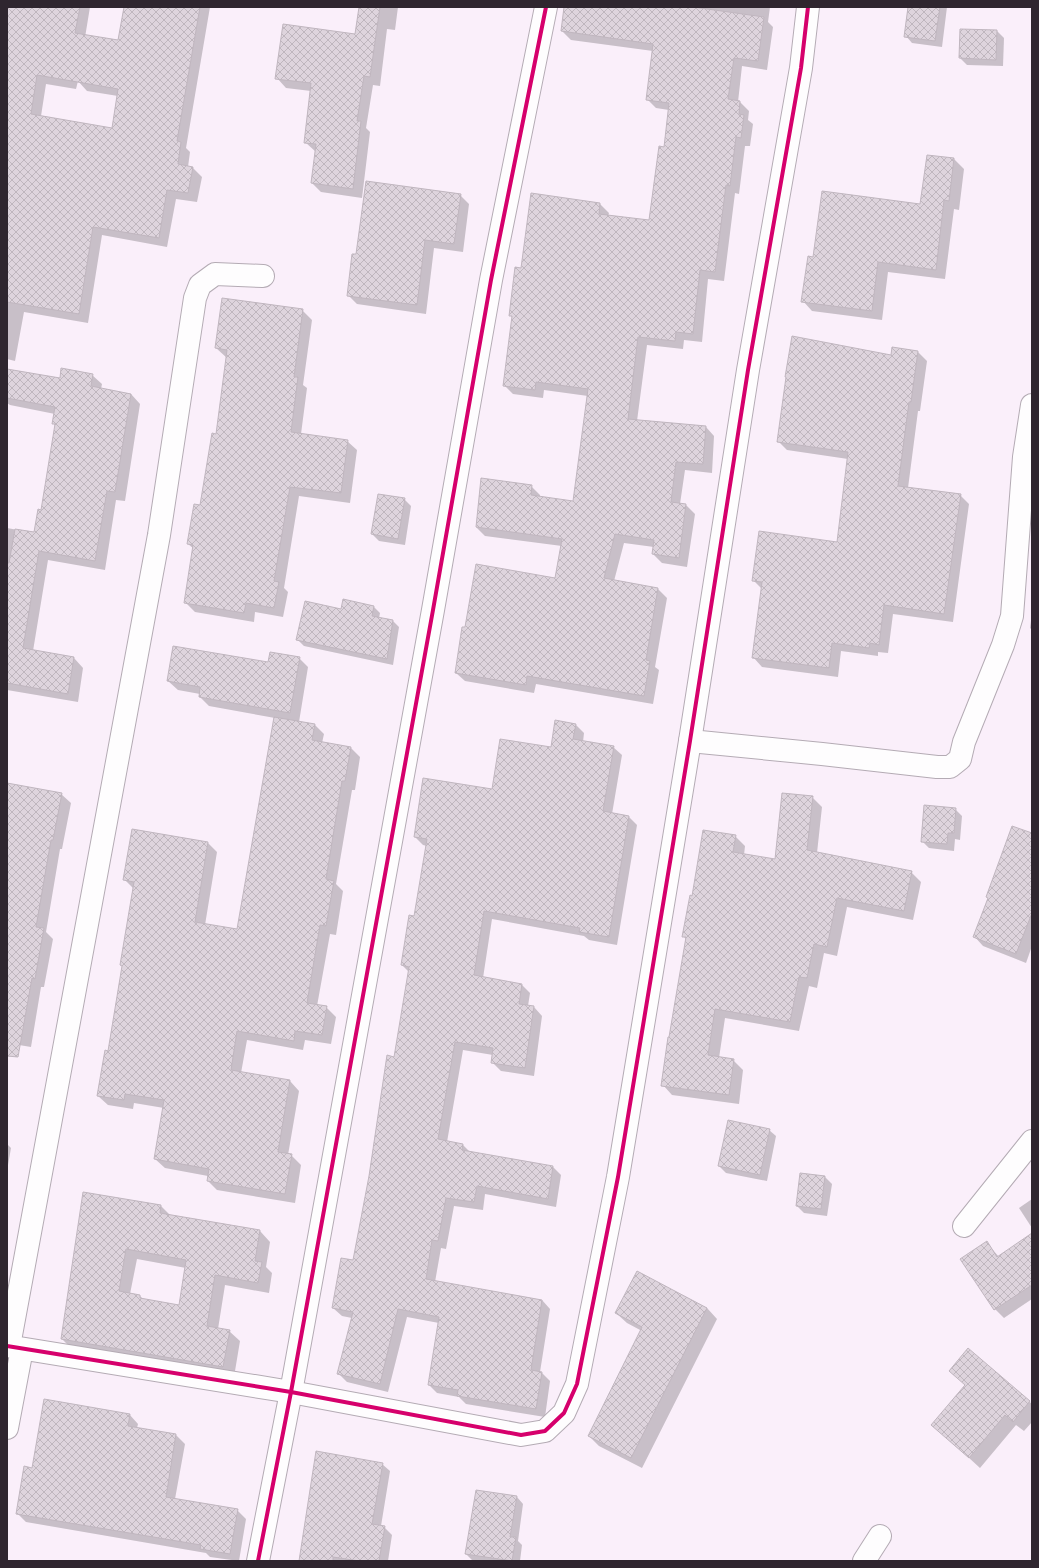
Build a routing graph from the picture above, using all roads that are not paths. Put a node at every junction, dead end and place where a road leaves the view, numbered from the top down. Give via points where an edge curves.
1 (546, 7) edge
2 (808, 7) edge
3 (263, 276) dead end
4 (1032, 405) edge
5 (690, 741) junction
6 (1032, 1141) edge
7 (964, 1226) dead end
8 (13, 1347) edge
9 (291, 1392) junction
10 (7, 1428) edge
11 (880, 1536) dead end
12 (258, 1561) edge
13 (864, 1561) edge

1 - 9 street via 491,280
2 - 5 street via 802,68 748,370
3 - 8 street via 215,274 200,285 195,298 159,536
4 - 5 street via 1024,457 1012,616 964,742 960,759 950,767 937,767
5 - 9 street via 618,1177 577,1384 564,1413 545,1431 521,1435
6 - 7 street
8 - 9 street
8 - 10 street
9 - 12 street
11 - 13 street

